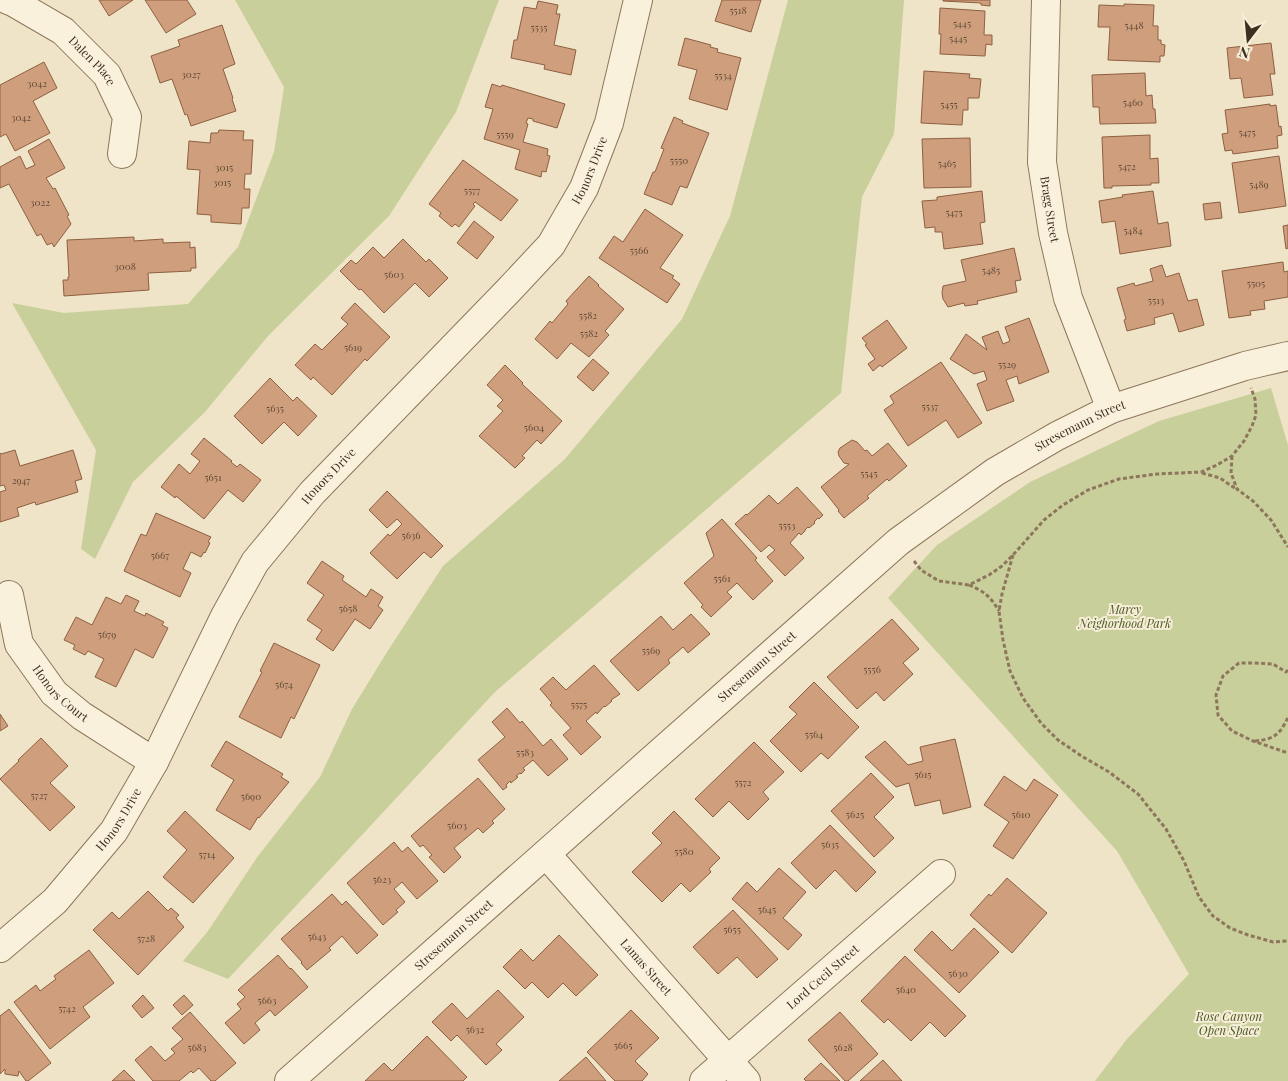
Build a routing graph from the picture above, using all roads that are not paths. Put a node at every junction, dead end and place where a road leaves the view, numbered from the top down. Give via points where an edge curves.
1 (8, 0) edge
2 (638, 0) edge
3 (1046, 0) edge
4 (122, 154) dead end
5 (1287, 360) edge
6 (1111, 409) junction
7 (9, 595) dead end
8 (154, 762) junction
9 (546, 854) junction
10 (941, 874) dead end
11 (0, 948) edge
12 (727, 1060) junction
13 (289, 1081) edge
14 (704, 1081) edge
15 (746, 1081) edge

1 - 4 street, Dalen Place via 63,31 107,75 127,117
2 - 8 street, Honors Drive via 609,122 584,188 551,245 312,493 256,562 225,616
3 - 6 street, Bragg Street via 1042,162 1053,233 1068,298
5 - 6 street, Stresemann Street via 1245,366
6 - 9 street, Stresemann Street via 995,472 898,542
7 - 8 street, Honors Court via 19,644 54,693 82,716
8 - 11 street, Honors Drive via 114,831 55,901
9 - 12 street, Lamas Street
9 - 13 street, Stresemann Street
10 - 12 street, Lord Cecil Street
12 - 14 street, Lord Cecil Street
12 - 15 street, Lamas Street

